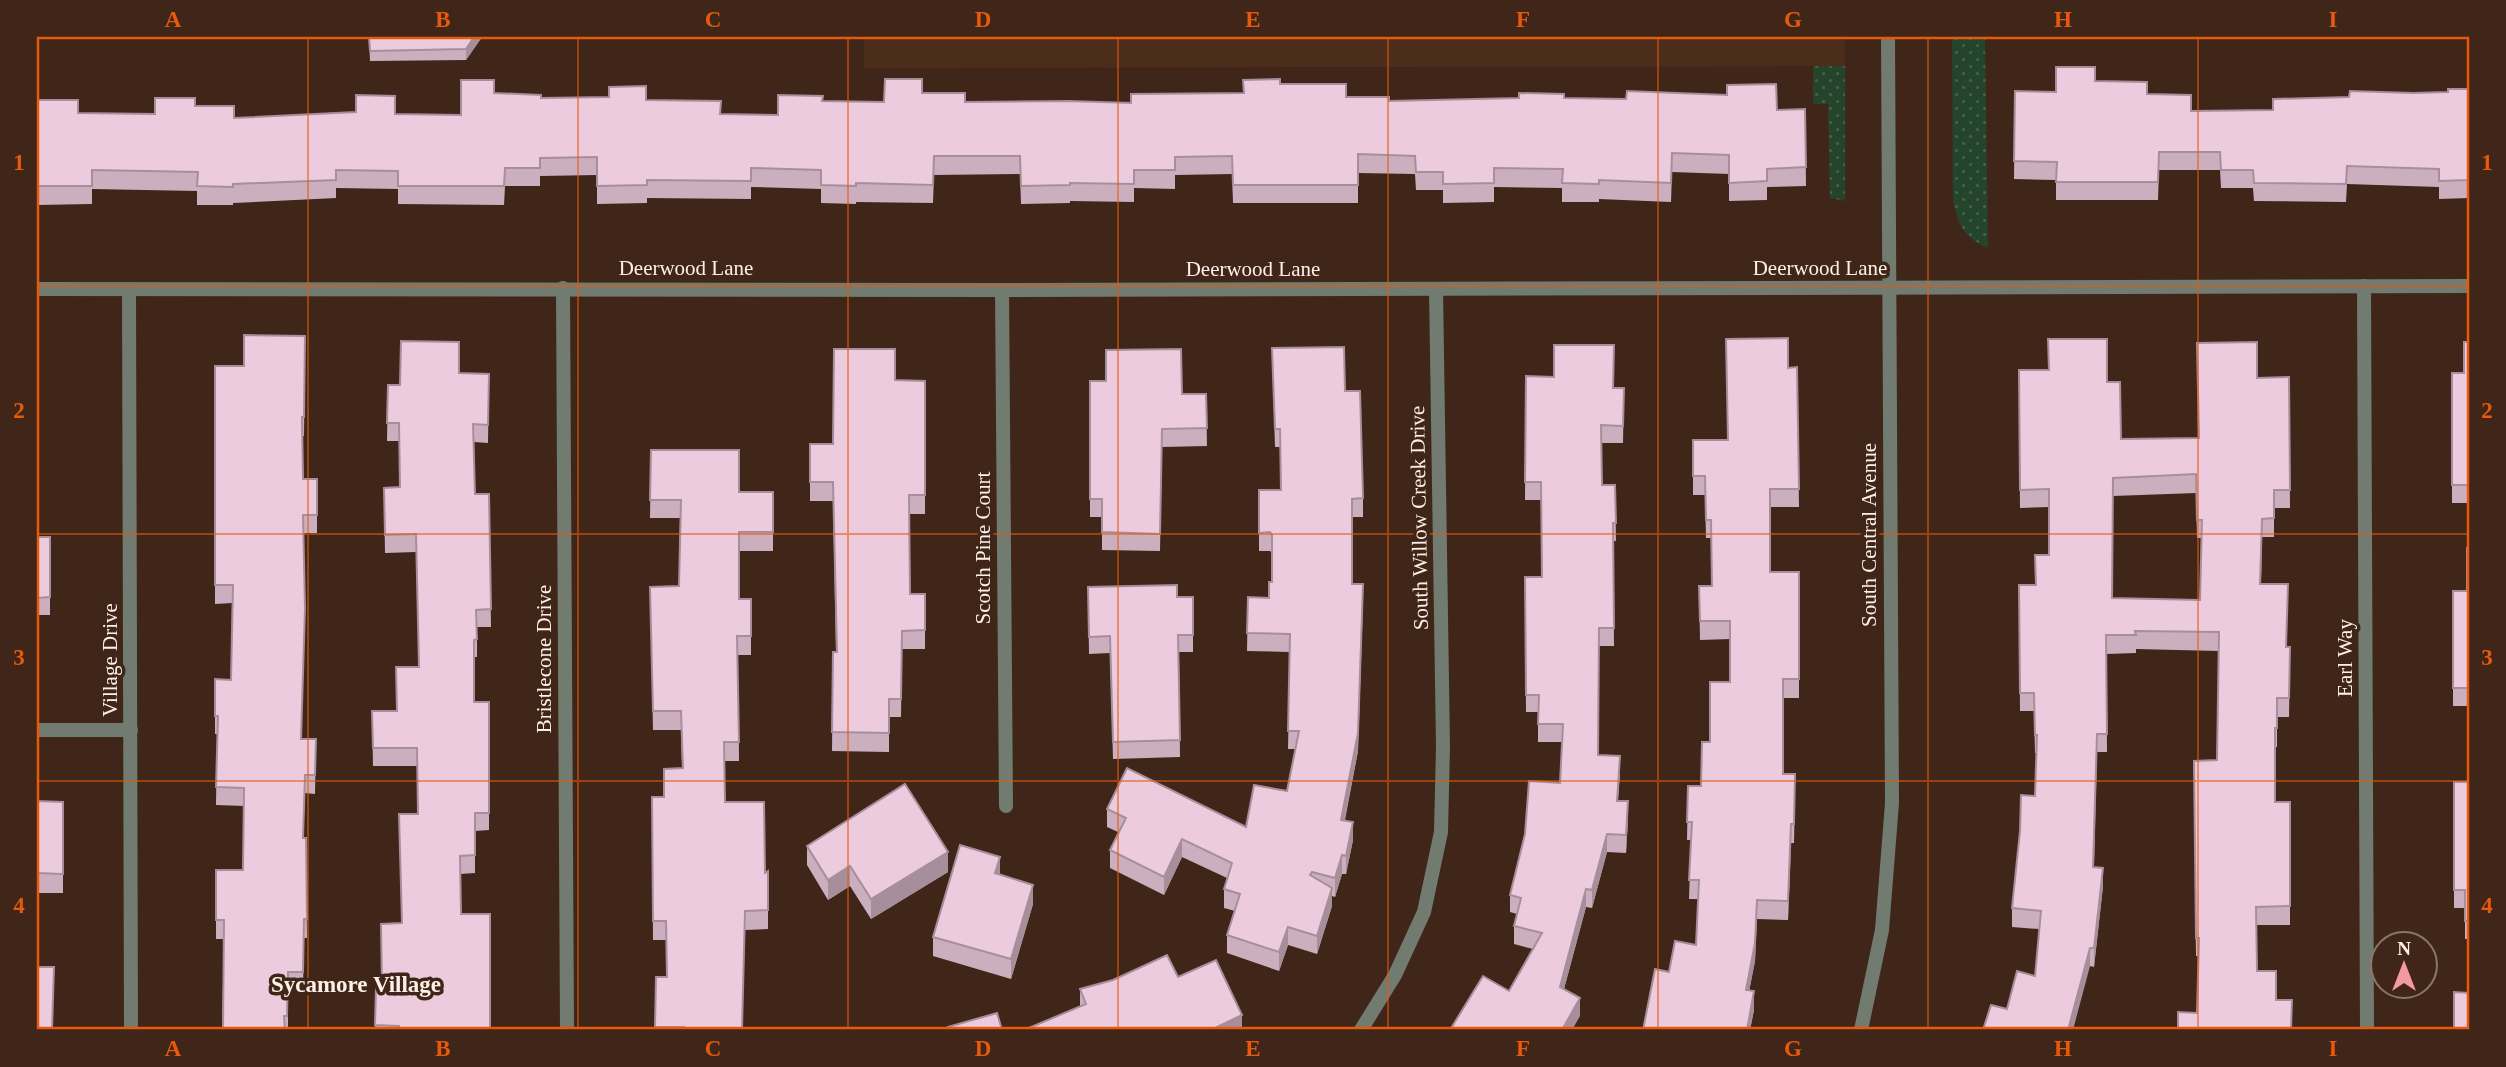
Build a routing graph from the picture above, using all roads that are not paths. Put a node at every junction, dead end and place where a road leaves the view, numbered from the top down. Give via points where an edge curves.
1 (1888, 37) edge
2 (2364, 286) junction
3 (2469, 286) edge
4 (563, 288) junction
5 (1888, 288) junction
6 (37, 289) edge
7 (129, 289) junction
8 (1436, 289) junction
9 (1002, 290) junction
10 (37, 730) edge
11 (131, 730) junction
12 (1006, 806) dead end
13 (131, 1030) edge
14 (567, 1030) edge
15 (1361, 1030) edge
16 (1861, 1030) edge
17 (2367, 1030) edge

1 - 5 street, South Central Avenue
2 - 3 street, Deerwood Lane
2 - 5 street, Deerwood Lane
2 - 17 street, Earl Way
4 - 7 street, Deerwood Lane
4 - 9 street, Deerwood Lane
4 - 14 street, Bristlecone Drive
5 - 8 street, Deerwood Lane
5 - 16 street, South Central Avenue via 1892,803 1882,930
6 - 7 street, Deerwood Lane
7 - 11 street, Village Drive
8 - 9 street, Deerwood Lane
8 - 15 street, South Willow Creek Drive via 1441,832 1424,912 1395,975
9 - 12 street, Scotch Pine Court
10 - 11 street
11 - 13 street, Village Drive

